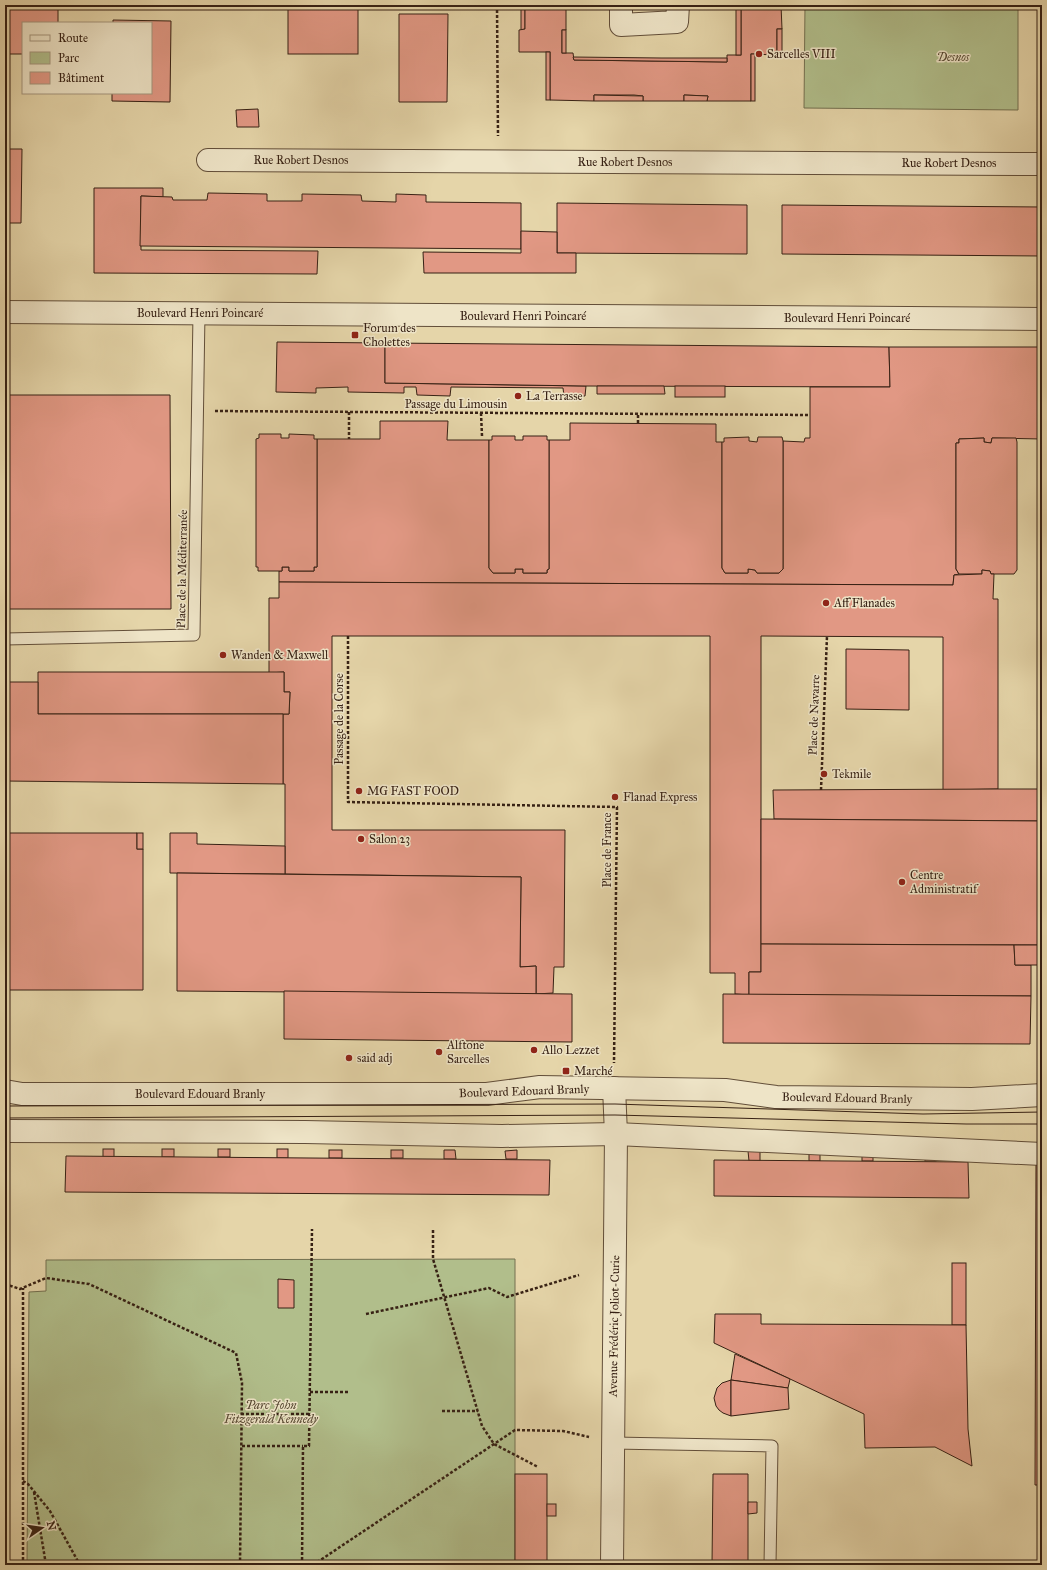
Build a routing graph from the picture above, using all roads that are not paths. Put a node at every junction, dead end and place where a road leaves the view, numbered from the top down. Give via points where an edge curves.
1 (621, 5) edge
2 (678, 5) edge
3 (208, 160) dead end
4 (1042, 164) edge
5 (5, 312) edge
6 (199, 313) junction
7 (1042, 319) edge
8 (5, 639) edge
9 (614, 1088) junction
10 (5, 1091) edge
11 (1042, 1095) edge
12 (5, 1131) edge
13 (616, 1134) junction
14 (1042, 1154) edge
15 (613, 1443) junction
16 (612, 1565) edge
17 (770, 1565) edge

1 - 2 street via 621,25 677,22
3 - 4 street, Rue Robert Desnos
5 - 6 street, Boulevard Henri Poincaré
6 - 7 street, Boulevard Henri Poincaré
6 - 8 lane, Place de la Méditerranée via 194,636
9 - 10 street, Boulevard Edouard Branly via 540,1088 487,1094 22,1094
9 - 11 street, Boulevard Edouard Branly via 725,1090 776,1097 972,1099
9 - 13 street, Avenue Frédéric Joliot-Curie
12 - 13 street via 305,1132 502,1136
13 - 14 street
13 - 15 street, Avenue Frédéric Joliot-Curie
15 - 16 street, Avenue Frédéric Joliot-Curie
15 - 17 lane via 772,1446

